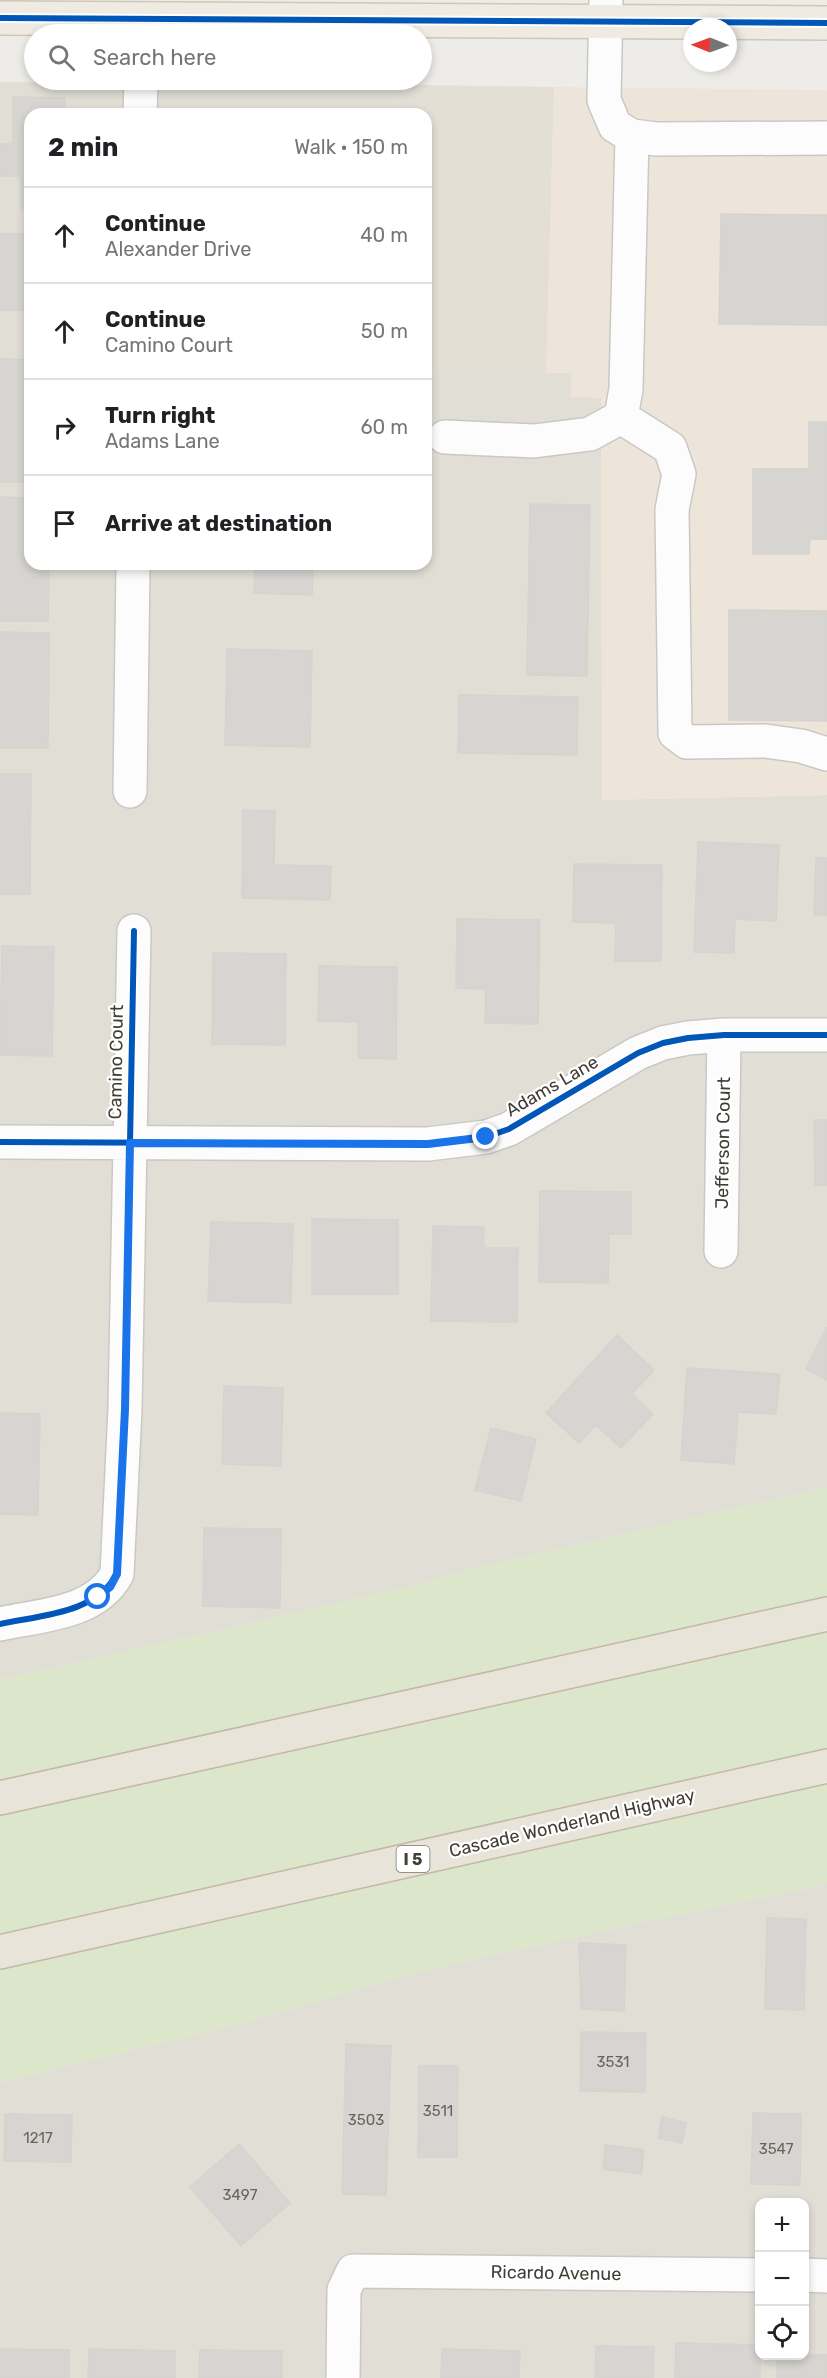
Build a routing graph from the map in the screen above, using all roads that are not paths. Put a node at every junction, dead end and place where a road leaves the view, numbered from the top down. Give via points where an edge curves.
1 (605, 10) edge
2 (0, 18) edge
3 (827, 23) edge
4 (106, 24) edge
5 (200, 24) edge
6 (141, 90) edge
7 (140, 108) edge
8 (632, 136) junction
9 (827, 138) edge
10 (621, 417) junction
11 (445, 437) dead end
12 (134, 570) edge
13 (827, 754) edge
14 (130, 791) dead end
15 (134, 932) dead end
16 (724, 1035) junction
17 (827, 1035) edge
18 (0, 1142) edge
19 (130, 1143) junction
20 (721, 1251) dead end
21 (827, 1614) edge
22 (0, 1624) edge
23 (827, 1766) edge
24 (0, 1798) edge
25 (0, 1952) edge
26 (755, 2275) edge
27 (809, 2276) edge
28 (827, 2276) edge
29 (343, 2378) edge

1 - 3 main road
1 - 5 main road
1 - 8 street via 604,100 615,126
2 - 4 main road
6 - 7 street
8 - 9 street
8 - 10 street via 626,389
10 - 11 street via 590,434 534,441
10 - 13 street via 670,448 679,474 672,510 675,733 687,742 765,741
12 - 14 street
15 - 19 street, Camino Court
16 - 17 street, Adams Lane
16 - 19 street, Adams Lane via 671,1042 638,1053 509,1130 486,1137 428,1144
16 - 20 street, Jefferson Court
18 - 19 street, Adams Lane
19 - 22 street, Camino Court via 125,1409 117,1574 110,1587 83,1606
21 - 24 highway
23 - 25 highway, Cascade Wonderland Highway / I 5
26 - 29 street, Ricardo Avenue via 353,2271 344,2290
27 - 28 street

